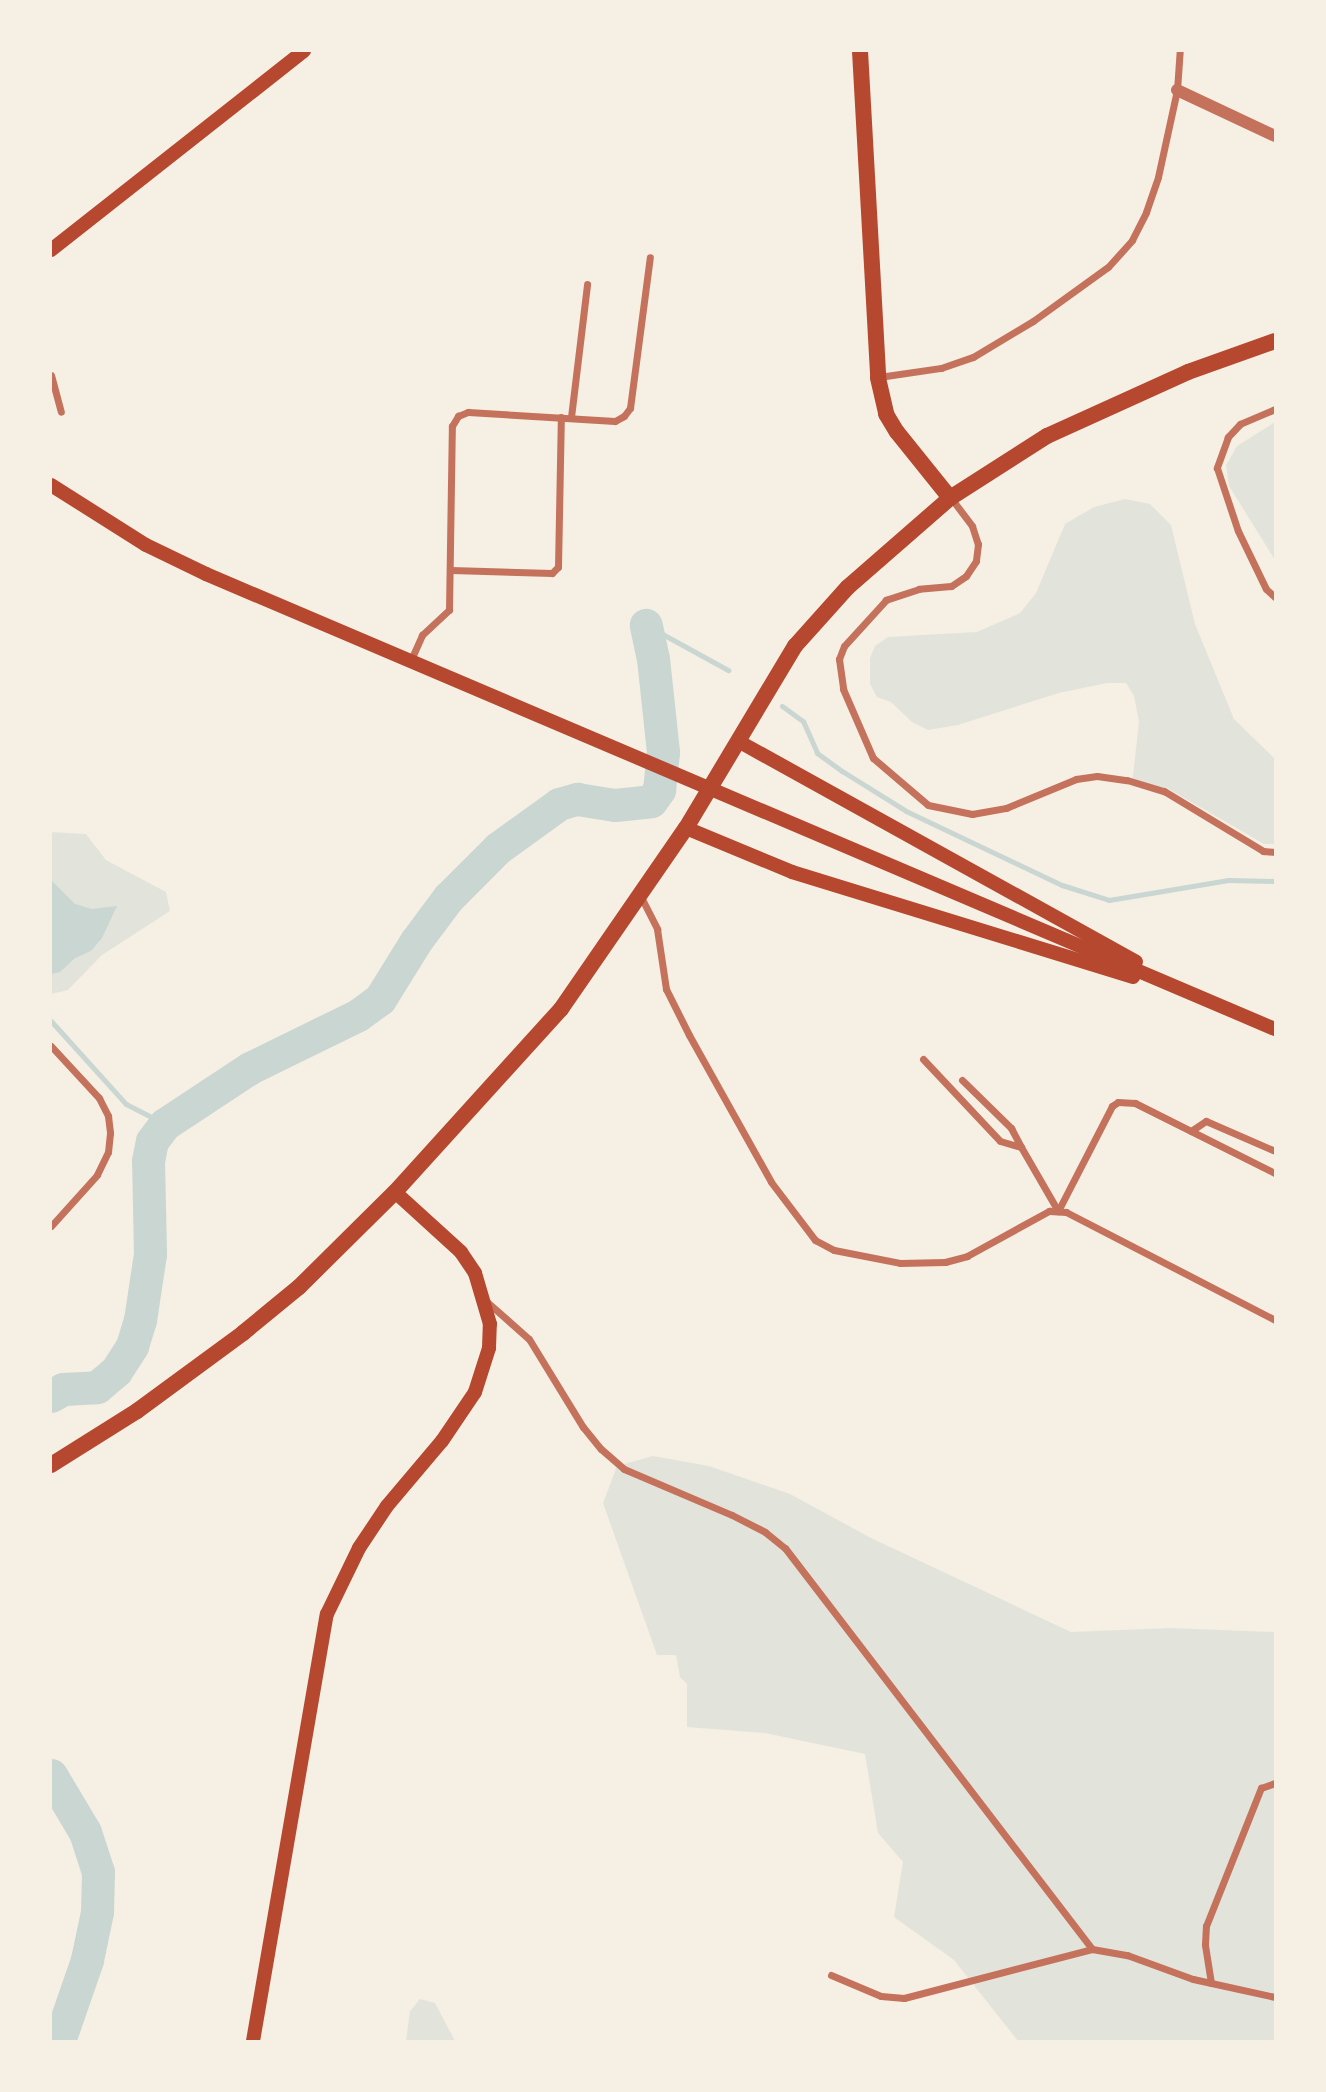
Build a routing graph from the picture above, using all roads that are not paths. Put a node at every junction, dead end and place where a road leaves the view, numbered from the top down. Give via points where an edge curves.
1 (304, 51) edge
2 (860, 51) edge
3 (1180, 51) edge
4 (1177, 90) junction
5 (1275, 136) edge
6 (51, 250) edge
7 (650, 257) dead end
8 (587, 284) dead end
9 (1275, 341) edge
10 (51, 375) edge
11 (878, 377) junction
12 (1275, 409) edge
13 (61, 412) dead end
14 (561, 417) junction
15 (571, 417) junction
16 (51, 485) edge
17 (950, 498) junction
18 (451, 570) junction
19 (1275, 597) edge
20 (410, 662) junction
21 (738, 741) junction
22 (686, 828) junction
23 (1275, 852) edge
24 (641, 897) junction
25 (1201, 998) junction
26 (1275, 1029) edge
27 (51, 1046) edge
28 (922, 1059) dead end
29 (962, 1080) dead end
30 (1191, 1131) junction
31 (1021, 1147) junction
32 (1275, 1152) edge
33 (1275, 1174) edge
34 (395, 1192) junction
35 (1058, 1211) junction
36 (51, 1226) edge
37 (485, 1299) junction
38 (1275, 1320) edge
39 (52, 1465) edge
40 (1275, 1783) edge
41 (1092, 1949) junction
42 (831, 1975) dead end
43 (1211, 1983) junction
44 (1275, 1997) edge
45 (253, 2041) edge

1 - 6 main road
2 - 11 highway
3 - 4 street
4 - 5 street
4 - 11 street via 1146,212 1132,240 1108,267 973,357 941,368
7 - 15 street via 630,408 615,421
8 - 15 street
9 - 17 highway via 1092,414 1007,460
10 - 13 street
11 - 17 highway via 886,414
12 - 19 street via 1240,424 1228,438 1217,468 1238,531 1266,589
14 - 15 street
14 - 18 street via 558,567 552,573
14 - 18 street via 468,412 458,416 452,426
16 - 20 main road via 170,557
17 - 21 highway via 848,587 795,646
17 - 23 street via 972,526 978,544 976,561 966,576 951,586 919,589 886,600 844,646 839,659 843,689 873,758 928,805 972,814 1006,808 1076,779 1127,780 1164,791 1263,851
18 - 20 street via 449,610 422,635
20 - 25 main road
21 - 22 highway
21 - 25 main road
22 - 24 highway
22 - 25 main road via 792,872
24 - 34 highway via 561,1009
24 - 35 street via 657,929 666,989 689,1035 771,1182 815,1240 834,1250 900,1263 945,1262 967,1256 1049,1210
25 - 26 main road
27 - 36 street via 99,1098 110,1133 108,1152 97,1175
28 - 31 street via 1000,1141
29 - 31 street via 1011,1128
30 - 32 street via 1206,1122
30 - 33 street
30 - 35 street via 1135,1103 1118,1102
31 - 35 street
34 - 37 main road via 461,1252
34 - 39 highway via 299,1287 243,1334 137,1411
35 - 38 street
37 - 41 street via 529,1339 601,1450 624,1469 732,1514 785,1548
37 - 45 main road via 491,1324 489,1348 475,1392 442,1441 387,1506 359,1548 327,1614
40 - 43 street via 1261,1788 1206,1926
41 - 42 street via 904,1998 881,1996
41 - 43 street via 1127,1955
43 - 44 street

